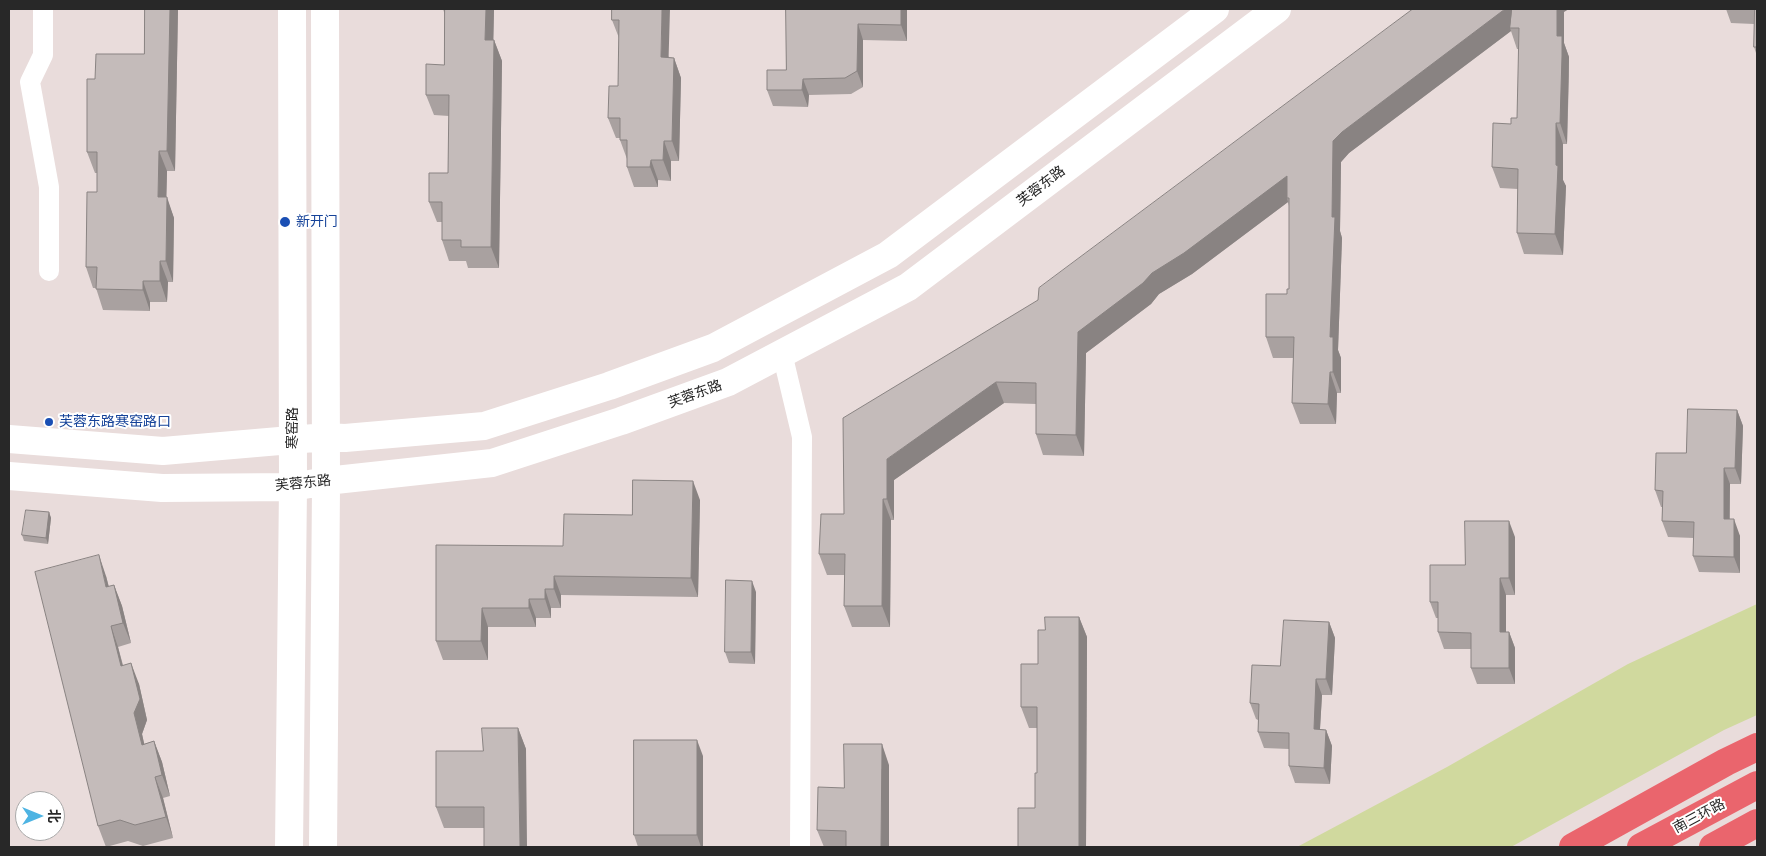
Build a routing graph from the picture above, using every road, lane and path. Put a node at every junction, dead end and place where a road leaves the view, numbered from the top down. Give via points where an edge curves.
1 (43, 9) edge
2 (292, 9) edge
3 (325, 9) edge
4 (1215, 9) edge
5 (1277, 9) edge
6 (49, 272) dead end
7 (782, 353) junction
8 (326, 437) junction
9 (9, 439) edge
10 (293, 441) junction
11 (9, 476) edge
12 (326, 480) junction
13 (293, 486) junction
14 (1757, 747) edge
15 (1757, 785) edge
16 (1757, 823) edge
17 (290, 847) edge
18 (323, 847) edge
19 (800, 847) edge
20 (1573, 847) edge
21 (1641, 847) edge
22 (1713, 847) edge

1 - 6 street via 43,55 30,82 49,187
2 - 10 main road, 寒窑路
3 - 8 main road
4 - 8 main road via 888,255 713,348 484,426
5 - 7 main road, 芙蓉东路 via 908,287
7 - 12 main road, 芙蓉东路 via 728,382 492,463
7 - 19 street via 802,437
8 - 10 main road
8 - 12 main road
9 - 10 main road via 163,451
10 - 13 main road, 寒窑路
11 - 13 main road, 芙蓉东路 via 162,488
12 - 13 main road, 芙蓉东路
12 - 18 main road
13 - 17 main road, 寒窑路
14 - 20 highway
15 - 21 highway, 南三环路
16 - 22 highway

